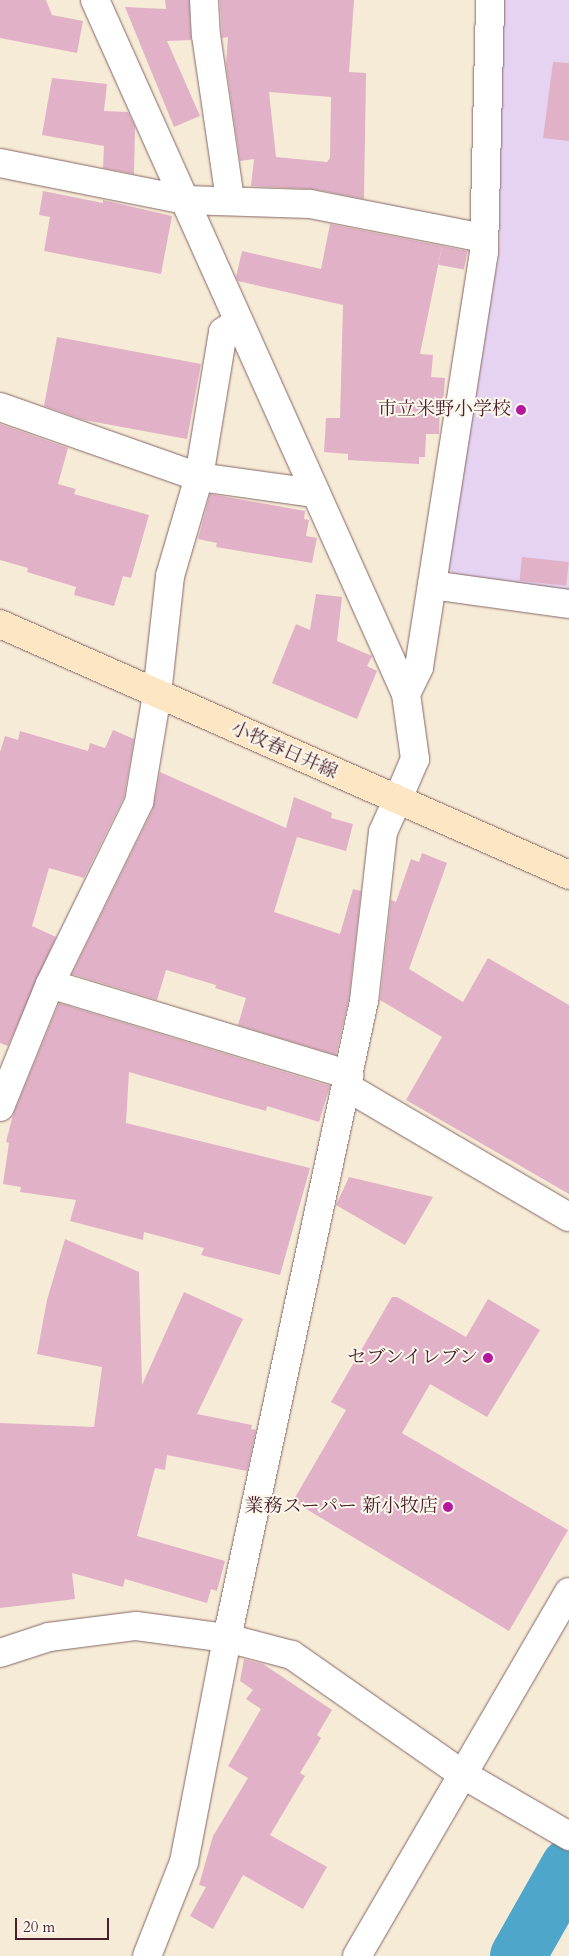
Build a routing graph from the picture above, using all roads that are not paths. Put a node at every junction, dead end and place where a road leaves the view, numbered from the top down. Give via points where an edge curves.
1 (95, 0) edge
2 (204, 0) edge
3 (490, 0) edge
4 (0, 163) edge
5 (185, 200) junction
6 (230, 200) junction
7 (484, 238) junction
8 (240, 321) junction
9 (0, 407) edge
10 (199, 477) junction
11 (315, 492) junction
12 (432, 585) junction
13 (569, 604) edge
14 (0, 624) edge
15 (157, 694) junction
16 (406, 694) junction
17 (397, 801) junction
18 (569, 875) edge
19 (50, 984) junction
20 (348, 1082) junction
21 (0, 1107) edge
22 (569, 1217) edge
23 (569, 1592) edge
24 (227, 1638) junction
25 (0, 1652) edge
26 (462, 1774) junction
27 (569, 1836) edge
28 (147, 1956) edge
29 (357, 1956) edge

1 - 5 street
2 - 6 street via 206,35
3 - 7 street
4 - 5 street
5 - 6 street
5 - 8 street
6 - 7 street via 310,204
7 - 12 street
8 - 10 street via 223,332
8 - 11 street
9 - 10 street
10 - 11 street
10 - 15 street via 170,576
11 - 16 street
12 - 13 street
12 - 16 street via 420,667
14 - 15 main road, 小牧春日井線
15 - 17 main road, 小牧春日井線
15 - 19 street via 139,802
16 - 17 street via 415,759
17 - 18 main road, 小牧春日井線
17 - 20 street via 383,832 364,1001
19 - 20 street
19 - 21 street
20 - 22 street
20 - 24 street
23 - 26 street
24 - 25 street via 136,1626 49,1637
24 - 26 street via 292,1655
24 - 28 street via 184,1862
26 - 27 street
26 - 29 street

